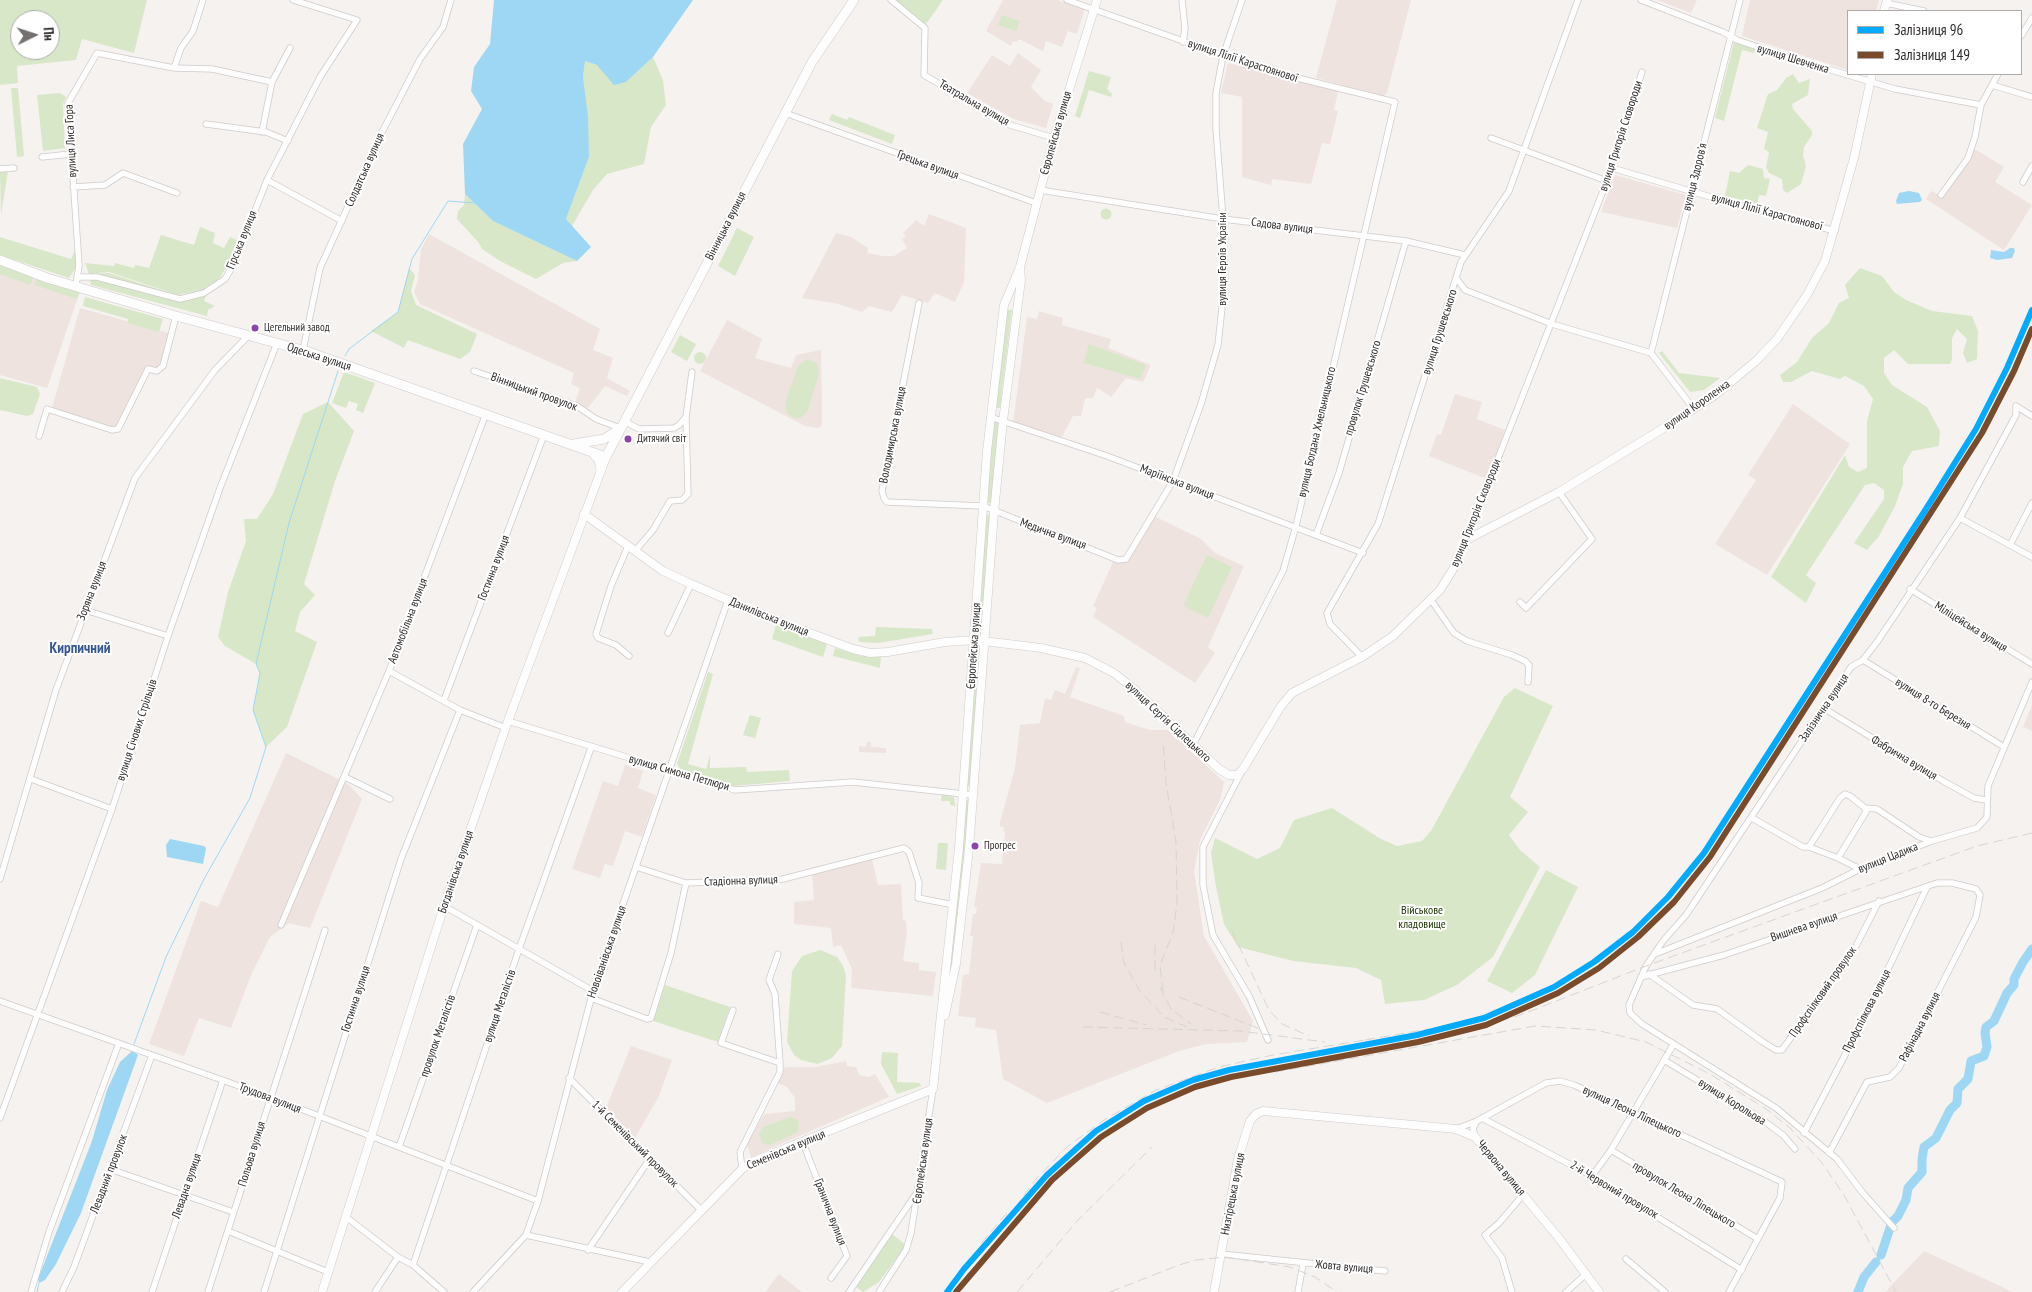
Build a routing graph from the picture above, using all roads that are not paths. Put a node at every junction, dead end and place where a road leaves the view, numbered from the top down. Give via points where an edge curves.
1 (203, 0) edge
2 (293, 0) edge
3 (451, 0) edge
4 (854, 0) edge
5 (891, 0) edge
6 (1067, 0) edge
7 (1097, 0) edge
8 (1182, 0) edge
9 (1242, 0) edge
10 (1578, 0) edge
11 (1642, 0) edge
12 (1740, 0) edge
13 (1886, 5) edge
14 (1094, 9) junction
15 (1918, 10) edge
16 (2032, 18) edge
17 (2022, 33) edge
18 (1732, 37) junction
19 (1183, 42) junction
20 (290, 48) dead end
21 (1223, 56) junction
22 (174, 68) junction
23 (1642, 72) dead end
24 (1847, 72) edge
25 (1997, 75) edge
26 (1871, 78) edge
27 (272, 82) junction
28 (1992, 85) junction
29 (2032, 97) edge
30 (1394, 102) joint
31 (1981, 105) junction
32 (785, 113) junction
33 (206, 124) dead end
34 (262, 132) junction
35 (1054, 138) junction
36 (1491, 138) dead end
37 (288, 141) junction
38 (1524, 150) junction
39 (71, 154) junction
40 (42, 156) dead end
41 (2032, 166) edge
42 (14, 168) dead end
43 (1612, 168) junction
44 (0, 169) edge
45 (267, 180) junction
46 (1607, 180) junction
47 (2023, 182) dead end
48 (73, 187) junction
49 (1040, 190) junction
50 (1691, 191) junction
51 (177, 193) dead end
52 (1941, 195) dead end
53 (1036, 203) junction
54 (1223, 219) junction
55 (342, 221) junction
56 (1835, 231) junction
57 (1362, 236) junction
58 (1406, 241) junction
59 (1465, 255) junction
60 (0, 260) edge
61 (1020, 267) junction
62 (1457, 279) junction
63 (76, 282) junction
64 (919, 303) dead end
65 (176, 316) junction
66 (1552, 324) junction
67 (248, 336) junction
68 (277, 344) junction
69 (303, 350) junction
70 (1652, 353) junction
71 (474, 371) dead end
72 (692, 372) dead end
73 (1693, 408) junction
74 (485, 416) junction
75 (686, 416) junction
76 (2032, 416) edge
77 (990, 417) junction
78 (1003, 421) junction
79 (622, 425) junction
80 (544, 435) junction
81 (39, 436) dead end
82 (594, 442) junction
83 (570, 444) junction
84 (592, 452) junction
85 (608, 454) junction
86 (601, 470) junction
87 (1173, 481) junction
88 (1559, 492) junction
89 (2032, 503) edge
90 (983, 506) junction
91 (994, 512) junction
92 (584, 514) junction
93 (1960, 518) junction
94 (1296, 526) junction
95 (1316, 535) junction
96 (1466, 540) junction
97 (2010, 545) junction
98 (628, 546) junction
99 (636, 551) junction
100 (1363, 553) junction
101 (2032, 558) edge
102 (1123, 560) joint
103 (690, 584) junction
104 (1910, 589) junction
105 (728, 600) junction
106 (1431, 600) junction
107 (1520, 602) dead end
108 (85, 610) junction
109 (668, 633) dead end
110 (168, 636) junction
111 (975, 640) junction
112 (986, 640) junction
113 (629, 656) dead end
114 (1362, 656) junction
115 (1863, 660) junction
116 (2032, 664) edge
117 (389, 671) junction
118 (1528, 682) dead end
119 (2032, 682) edge
120 (444, 700) junction
121 (1825, 709) junction
122 (460, 710) junction
123 (507, 725) junction
124 (1193, 745) junction
125 (2004, 747) junction
126 (591, 748) junction
127 (1243, 769) junction
128 (1219, 770) junction
129 (670, 771) junction
130 (344, 776) junction
131 (31, 779) junction
132 (963, 794) junction
133 (973, 795) junction
134 (1229, 795) junction
135 (390, 799) dead end
136 (1986, 800) junction
137 (1865, 808) junction
138 (112, 809) junction
139 (1752, 818) junction
140 (1932, 841) junction
141 (1809, 847) junction
142 (1838, 858) junction
143 (636, 867) junction
144 (1860, 869) junction
145 (0, 879) edge
146 (686, 883) junction
147 (1927, 887) junction
148 (1966, 887) joint
149 (1879, 902) junction
150 (954, 905) junction
151 (444, 906) junction
152 (281, 925) dead end
153 (477, 925) junction
154 (325, 930) dead end
155 (519, 949) junction
156 (778, 954) dead end
157 (1654, 955) junction
158 (1649, 974) junction
159 (1641, 977) junction
160 (592, 994) junction
161 (0, 1001) edge
162 (733, 1010) dead end
163 (39, 1014) junction
164 (941, 1028) junction
165 (1268, 1040) dead end
166 (119, 1043) junction
167 (1674, 1045) junction
168 (152, 1055) junction
169 (1664, 1060) junction
170 (780, 1063) junction
171 (569, 1078) junction
172 (223, 1080) junction
173 (933, 1089) junction
174 (270, 1097) junction
175 (1270, 1112) joint
176 (1633, 1113) junction
177 (319, 1117) junction
178 (0, 1118) edge
179 (1480, 1119) junction
180 (1456, 1130) junction
181 (1804, 1133) junction
182 (371, 1136) junction
183 (1475, 1137) junction
184 (802, 1143) junction
185 (399, 1148) junction
186 (1795, 1149) dead end
187 (1610, 1150) junction
188 (1829, 1153) junction
189 (649, 1160) junction
190 (445, 1166) junction
191 (110, 1169) junction
192 (742, 1169) junction
193 (1592, 1176) junction
194 (919, 1189) junction
195 (1523, 1195) junction
196 (184, 1196) junction
197 (538, 1201) junction
198 (701, 1210) junction
199 (234, 1212) junction
200 (346, 1217) junction
201 (1891, 1226) dead end
202 (228, 1230) junction
203 (526, 1235) junction
204 (1758, 1239) junction
205 (588, 1250) junction
206 (277, 1252) junction
207 (1222, 1254) junction
208 (398, 1257) junction
209 (1626, 1259) dead end
210 (650, 1262) junction
211 (1303, 1264) junction
212 (413, 1265) junction
213 (1742, 1270) junction
214 (1385, 1271) dead end
215 (328, 1272) junction
216 (1586, 1274) junction
217 (831, 1278) dead end
218 (881, 1290) edge
219 (31, 1292) edge
220 (62, 1292) edge
221 (152, 1292) edge
222 (208, 1292) edge
223 (264, 1292) edge
224 (322, 1292) edge
225 (375, 1292) edge
226 (444, 1292) edge
227 (474, 1292) edge
228 (622, 1292) edge
229 (849, 1292) edge
230 (1214, 1292) edge
231 (1298, 1292) edge
232 (1512, 1292) edge
233 (1566, 1292) edge
234 (1599, 1292) edge
235 (1665, 1292) edge
236 (1729, 1292) edge

1 - 22 street via 193,32 181,48
2 - 37 street, Гірська вулиця via 357,20 320,76
3 - 55 street, Солдатська вулиця via 444,27 420,59 380,136
4 - 32 main road, Вінницька вулиця via 812,62
5 - 35 street, Театральна вулиця via 926,28 924,75 1010,125
6 - 14 street, вулиця Лілії Карастоянової
7 - 14 main road, Європейська вулиця
8 - 19 street
9 - 21 street, вулиця Героїв України
10 - 38 street, вулиця Грушевського
11 - 18 street, вулиця Шевченка
12 - 18 street, вулиця Здоровʼя
13 - 15 street
14 - 19 street, вулиця Лілії Карастоянової
14 - 35 main road, Європейська вулиця
16 - 17 street
18 - 24 street, вулиця Шевченка via 1759,48
18 - 50 street, вулиця Здоровʼя
19 - 21 street, вулиця Лілії Карастоянової
20 - 27 street
21 - 30 street, вулиця Лілії Карастоянової via 1265,70
21 - 54 street, вулиця Героїв України via 1216,93
22 - 27 street via 212,69
22 - 39 street, вулиця Лиса Гора via 97,53 68,103
23 - 43 street, вулиця Григорія Сковороди
25 - 28 street
26 - 31 street, вулиця Шевченка via 1921,94
26 - 56 main road, вулиця Короленка
27 - 34 street
28 - 29 street
28 - 31 street
30 - 57 street, вулиця Богдана Хмельницького
31 - 52 street via 1968,158
32 - 53 street, Грецька вулиця
32 - 79 main road, Вінницька вулиця
33 - 34 street
34 - 37 street
35 - 49 main road, Європейська вулиця
36 - 38 street
37 - 45 street, Гірська вулиця
38 - 46 street
38 - 59 street, вулиця Грушевського via 1509,191
39 - 40 street
39 - 48 street, вулиця Лиса Гора
41 - 47 street
42 - 44 street
43 - 46 street, вулиця Григорія Сковороди
43 - 50 street, вулиця Лілії Карастоянової
45 - 55 street
45 - 63 street, Гірська вулиця via 229,273 222,283 204,293 180,299 97,277
46 - 66 street, вулиця Григорія Сковороди
48 - 51 street via 105,185 123,173
48 - 63 street, вулиця Лиса Гора via 79,265
49 - 53 main road, Європейська вулиця
49 - 54 street, Садова вулиця
50 - 56 street, вулиця Лілії Карастоянової
50 - 70 street, вулиця Здоровʼя
53 - 61 main road, Європейська вулиця
54 - 57 street, Садова вулиця
54 - 87 street, вулиця Героїв України via 1225,279 1218,345
55 - 69 street, Солдатська вулиця via 320,268
56 - 73 main road, вулиця Короленка via 1816,278 1777,338 1756,361 1714,396
57 - 58 street, Садова вулиця
57 - 94 street, вулиця Богдана Хмельницького
58 - 59 street, Садова вулиця
58 - 95 street, провулок Грушевського via 1339,473
59 - 62 street, вулиця Грушевського
60 - 63 main road, Одеська вулиця
61 - 77 main road, Європейська вулиця via 1004,305
61 - 78 main road, Європейська вулиця
62 - 66 street via 1465,290
62 - 100 street, вулиця Грушевського via 1378,524
63 - 65 main road, Одеська вулиця
64 - 90 street, Володимирська вулиця via 882,491 884,498 887,502
65 - 67 main road, Одеська вулиця
65 - 81 street via 163,366 157,371 148,369 118,429 112,430 47,409
66 - 70 street
66 - 96 street, вулиця Григорія Сковороди
67 - 68 main road, Одеська вулиця
67 - 108 street, Зоряна вулиця via 215,370 135,478
68 - 69 main road, Одеська вулиця
68 - 110 street, вулиця Січових Стрільців via 220,488
69 - 74 main road, Одеська вулиця
70 - 73 street
71 - 79 street, Вінницький провулок via 577,406 596,419
72 - 75 street
73 - 88 main road, вулиця Короленка
74 - 80 main road, Одеська вулиця
74 - 117 street, Автомобільна вулиця
75 - 79 street, Вінницький провулок via 674,428
75 - 99 street via 688,494 682,500 670,501 654,530
76 - 93 street, Залізнична вулиця via 2016,406 2016,415
77 - 78 street, Маріїнська вулиця
77 - 90 main road, Європейська вулиця
78 - 87 street, Маріїнська вулиця
78 - 91 main road, Європейська вулиця
79 - 82 main road
79 - 85 main road, Вінницька вулиця
80 - 83 main road, Одеська вулиця
80 - 120 street, Гостинна вулиця
82 - 83 main road
82 - 85 main road via 608,444
83 - 84 main road, Одеська вулиця
84 - 85 main road, Одеська вулиця
84 - 86 main road via 599,460
85 - 86 main road, Богданівська вулиця
86 - 92 main road, Богданівська вулиця
87 - 94 street, Маріїнська вулиця
87 - 102 street, вулиця Героїв України
88 - 96 main road, вулиця Короленка
88 - 107 street via 1592,539 1526,608
89 - 97 street
90 - 91 street, Медична вулиця
90 - 111 main road, Європейська вулиця
91 - 102 street, Медична вулиця
91 - 112 main road, Європейська вулиця
92 - 98 main road, Данилівська вулиця
92 - 123 main road, Богданівська вулиця
93 - 97 street
93 - 104 street, Залізнична вулиця
94 - 95 street, Маріїнська вулиця
94 - 124 street, вулиця Богдана Хмельницького via 1283,571
95 - 100 street, Маріїнська вулиця
96 - 106 main road, вулиця Григорія Сковороди via 1455,566
97 - 101 street
98 - 99 main road, Данилівська вулиця
98 - 113 street via 596,634
99 - 103 main road, Данилівська вулиця
100 - 114 street, вулиця Грушевського via 1327,613 1330,624
103 - 105 main road, Данилівська вулиця
103 - 109 street
104 - 115 street, Залізнична вулиця
104 - 116 street, Міліцейська вулиця
105 - 111 main road, Данилівська вулиця via 777,621 870,653
105 - 129 street, Новоіванівська вулиця
106 - 114 main road, вулиця Григорія Сковороди via 1393,636
106 - 118 street via 1454,633 1525,661 1529,666
108 - 110 street
108 - 131 street, Зоряна вулиця via 56,690
110 - 138 street, вулиця Січових Стрільців
111 - 112 main road, вулиця Сергія Сідлецького
111 - 132 main road, Європейська вулиця
112 - 124 main road, вулиця Сергія Сідлецького via 1064,652 1100,665 1134,689
112 - 133 main road, Європейська вулиця
114 - 127 main road, вулиця Григорія Сковороди via 1292,693
115 - 121 street, Залізнична вулиця via 1851,667
115 - 125 street, вулиця 8-го Березня
117 - 120 street, вулиця Симона Петлюри
117 - 130 street, Автомобільна вулиця
119 - 125 street, вулиця Цадика
120 - 122 street, вулиця Симона Петлюри
121 - 136 street, Фабрична вулиця via 1943,781 1974,798
121 - 139 street, Залізнична вулиця
122 - 123 street, вулиця Симона Петлюри
122 - 177 street, Гостинна вулиця via 401,859
123 - 126 street, вулиця Симона Петлюри
123 - 151 main road, Богданівська вулиця
124 - 128 main road, вулиця Сергія Сідлецького
125 - 136 street, вулиця Цадика via 1988,786
126 - 129 street, вулиця Симона Петлюри
126 - 155 street, вулиця Металістів
127 - 128 main road, вулиця Сергія Сідлецького via 1232,775
127 - 134 street, вулиця Григорія Сковороди
128 - 134 street via 1230,781
129 - 132 street, вулиця Симона Петлюри via 735,790 853,782
129 - 143 street, Новоіванівська вулиця
130 - 135 street
130 - 152 street, Автомобільна вулиця
131 - 138 street
131 - 145 street, Зоряна вулиця
132 - 133 street, вулиця Симона Петлюри
132 - 150 main road, Європейська вулиця
133 - 164 main road, Європейська вулиця via 956,964
134 - 165 street, вулиця Григорія Сковороди via 1203,847 1203,885 1214,935 1249,996
136 - 140 street, вулиця Цадика via 1987,817 1977,828
137 - 140 street via 1877,809 1919,837
137 - 141 street via 1845,794
137 - 142 street via 1864,816
138 - 163 street, вулиця Січових Стрільців
139 - 141 street via 1803,847
139 - 157 street, Залізнична вулиця
140 - 144 street, вулиця Цадика
141 - 142 street
142 - 144 street
143 - 146 street
143 - 160 street, Новоіванівська вулиця
144 - 157 street, вулиця Цадика via 1822,888
146 - 150 street, Стадіонна вулиця via 783,879 904,848 909,852 919,883 918,898
146 - 160 street, Стадіонна вулиця via 653,1015 647,1018
147 - 148 street, Вишнева вулиця via 1945,882
147 - 149 street, Вишнева вулиця
147 - 181 street, Профспілкова вулиця via 1868,1011
148 - 188 street, Рафінадна вулиця via 1976,889 1980,895 1976,917 1899,1068 1890,1077 1867,1082
149 - 158 street, Вишнева вулиця via 1724,955
149 - 158 street, Профспілковий провулок via 1856,946 1782,1050 1763,1042 1717,1009 1693,1005
150 - 164 main road, Європейська вулиця
151 - 153 street, Стадіонна вулиця
151 - 182 main road, Богданівська вулиця
153 - 155 street, Стадіонна вулиця
153 - 185 street, провулок Металістів
154 - 174 street, Польова вулиця
155 - 160 street, Стадіонна вулиця
155 - 190 street, вулиця Металістів
156 - 170 street via 769,980 775,994
157 - 159 street, Залізнична вулиця
158 - 159 street, Вишнева вулиця
159 - 167 street, Залізнична вулиця via 1629,1005 1630,1013
160 - 171 street, Новоіванівська вулиця
161 - 163 street, Трудова вулиця
162 - 170 street via 721,1043
163 - 166 street, Трудова вулиця
163 - 178 street, вулиця Січових Стрільців
164 - 173 main road, Європейська вулиця
166 - 168 street, Трудова вулиця
166 - 219 street
167 - 169 street
167 - 181 street via 1776,1108
168 - 172 street, Трудова вулиця
168 - 191 street, Левадний провулок
169 - 176 street
169 - 186 street, вулиця Корольова via 1757,1116 1783,1135
170 - 192 street via 780,1072 740,1152
171 - 189 street, 1-й Семенівський провулок
171 - 197 street, Новоіванівська вулиця
172 - 174 street, Трудова вулиця
172 - 196 street, Левадна вулиця
173 - 184 main road, Семенівська вулиця
173 - 194 street, Європейська вулиця
174 - 177 street, Трудова вулиця
174 - 199 street, Польова вулиця
175 - 180 main road, Червона вулиця
175 - 207 main road, Низгірецька вулиця via 1256,1114 1248,1124 1238,1159
176 - 179 street, вулиця Леона Ліпецького via 1574,1086 1554,1081
176 - 187 street
176 - 204 street, вулиця Леона Ліпецького via 1782,1182 1780,1198
177 - 182 street, Трудова вулиця
177 - 206 street, Гостинна вулиця
179 - 180 street, вулиця Леона Ліпецького
179 - 183 street via 1473,1128
179 - 193 street, 2-й Червоний провулок
180 - 183 main road, Червона вулиця
181 - 188 street
182 - 185 street, Трудова вулиця
182 - 200 main road, Богданівська вулиця
183 - 195 main road, Червона вулиця
184 - 192 main road, Семенівська вулиця via 754,1161
184 - 217 street, Гранична вулиця via 847,1256
185 - 190 street, Трудова вулиця
187 - 193 street
187 - 204 street, провулок Леона Ліпецького
188 - 201 street
189 - 198 street, 1-й Семенівський провулок
189 - 205 street
190 - 197 street, Трудова вулиця
190 - 212 street, вулиця Металістів
191 - 196 street
191 - 220 street, Левадний провулок
192 - 198 main road, Семенівська вулиця
193 - 213 street, 2-й Червоний провулок
194 - 218 street, Європейська вулиця via 909,1243
194 - 229 street
195 - 216 main road, Червона вулиця
195 - 232 street via 1485,1235 1502,1258
196 - 199 street
196 - 221 street, Левадна вулиця
197 - 203 street, Новоіванівська вулиця
198 - 210 main road, Семенівська вулиця
199 - 202 street, Польова вулиця
200 - 208 street
200 - 215 main road, Богданівська вулиця
202 - 206 street
202 - 222 street, Польова вулиця
203 - 205 street
203 - 227 street, Новоіванівська вулиця
204 - 213 street
205 - 210 street
206 - 215 street
206 - 223 street, Гостинна вулиця
207 - 211 street, Жовта вулиця
207 - 230 main road, Низгірецька вулиця
208 - 212 street
208 - 225 street
209 - 235 street
210 - 228 main road, Семенівська вулиця
211 - 214 street, Жовта вулиця
211 - 231 street, Жовта вулиця
212 - 226 street
213 - 236 street
215 - 224 main road, Богданівська вулиця
216 - 233 street
216 - 234 main road, Червона вулиця

